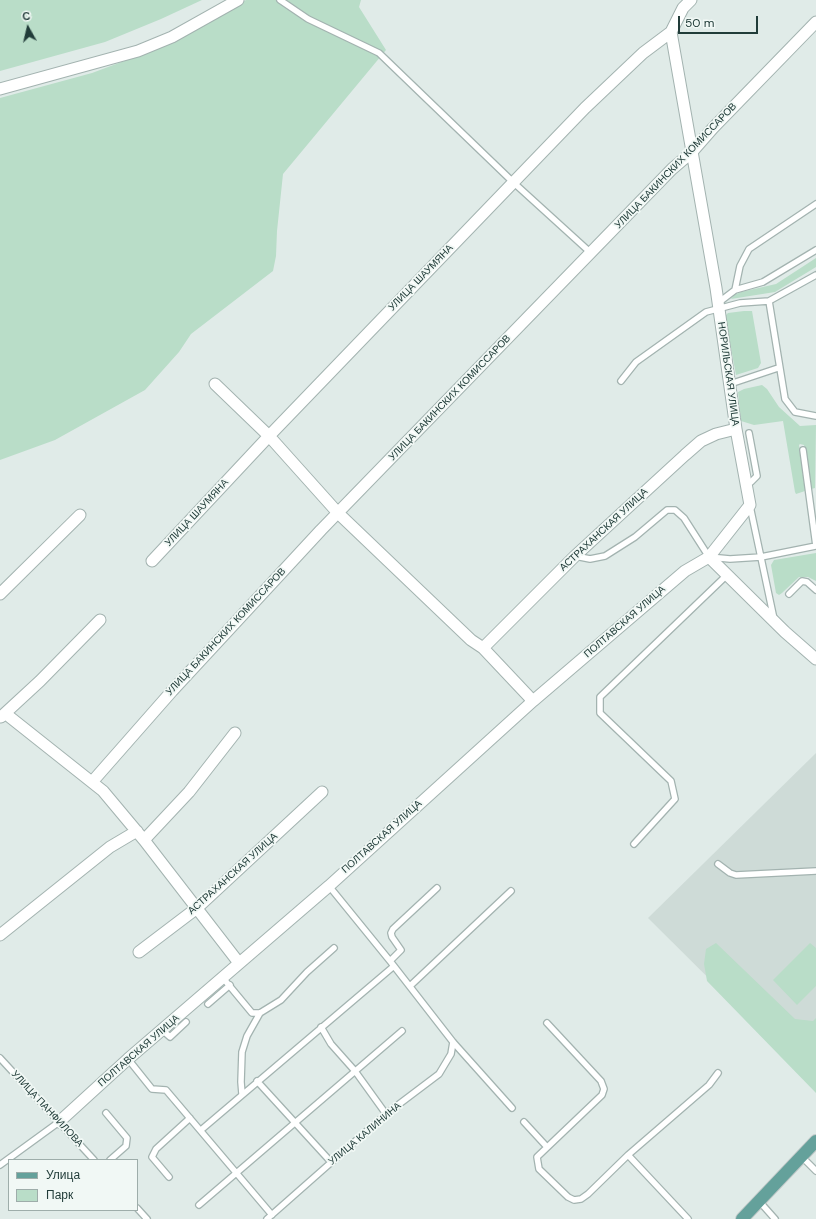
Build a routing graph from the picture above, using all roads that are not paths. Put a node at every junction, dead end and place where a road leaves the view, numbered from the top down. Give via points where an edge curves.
1 (238, 0) edge
2 (280, 0) edge
3 (691, 0) edge
4 (682, 4) edge
5 (816, 22) edge
6 (671, 32) junction
7 (0, 89) edge
8 (692, 152) junction
9 (514, 183) junction
10 (816, 204) edge
11 (816, 250) edge
12 (591, 253) junction
13 (816, 275) edge
14 (735, 290) junction
15 (769, 301) junction
16 (718, 306) junction
17 (778, 368) junction
18 (621, 381) dead end
19 (215, 384) dead end
20 (730, 384) junction
21 (816, 416) edge
22 (736, 429) junction
23 (749, 433) dead end
24 (268, 436) junction
25 (803, 450) dead end
26 (746, 483) junction
27 (750, 505) junction
28 (338, 513) junction
29 (80, 515) dead end
30 (816, 546) edge
31 (575, 556) junction
32 (761, 557) junction
33 (709, 558) junction
34 (152, 561) dead end
35 (727, 575) junction
36 (816, 590) edge
37 (0, 594) edge
38 (788, 594) dead end
39 (774, 619) junction
40 (100, 620) dead end
41 (482, 648) junction
42 (816, 659) edge
43 (533, 700) junction
44 (3, 715) edge
45 (235, 733) dead end
46 (92, 782) junction
47 (322, 792) dead end
48 (140, 835) junction
49 (634, 844) dead end
50 (718, 864) dead end
51 (816, 871) edge
52 (329, 886) junction
53 (437, 888) dead end
54 (511, 891) dead end
55 (197, 908) junction
56 (0, 935) edge
57 (334, 948) dead end
58 (139, 952) dead end
59 (390, 961) junction
60 (239, 963) junction
61 (394, 966) junction
62 (226, 982) junction
63 (410, 986) junction
64 (208, 1004) dead end
65 (260, 1013) junction
66 (186, 1022) dead end
67 (547, 1024) dead end
68 (321, 1028) junction
69 (162, 1030) junction
70 (402, 1031) dead end
71 (454, 1042) junction
72 (0, 1058) edge
73 (128, 1058) junction
74 (355, 1071) junction
75 (718, 1073) dead end
76 (257, 1081) junction
77 (242, 1094) junction
78 (512, 1108) dead end
79 (106, 1113) dead end
80 (386, 1114) junction
81 (190, 1118) junction
82 (59, 1122) junction
83 (294, 1122) junction
84 (524, 1122) dead end
85 (201, 1130) junction
86 (816, 1140) edge
87 (547, 1147) junction
88 (628, 1155) junction
89 (801, 1156) junction
90 (8, 1159) edge
91 (93, 1159) edge
92 (111, 1159) edge
93 (331, 1162) junction
94 (816, 1171) edge
95 (236, 1173) junction
96 (169, 1177) dead end
97 (759, 1201) junction
98 (199, 1205) dead end
99 (138, 1209) edge
100 (269, 1217) edge
101 (147, 1219) edge
102 (688, 1219) edge
103 (742, 1219) edge
104 (776, 1219) edge

1 - 7 street via 172,37 138,51
2 - 9 lane via 308,19 379,54
3 - 4 street, УЛИЦА ШАУМЯНА
4 - 6 street, УЛИЦА ШАУМЯНА
5 - 8 street, УЛИЦА БАКИНСКИХ КОМИССАРОВ
6 - 8 street, НОРИЛЬСКАЯ УЛИЦА
6 - 9 street, УЛИЦА ШАУМЯНА via 643,53 591,102
8 - 12 street, УЛИЦА БАКИНСКИХ КОМИССАРОВ via 672,169
8 - 16 street, НОРИЛЬСКАЯ УЛИЦА
9 - 12 lane
9 - 24 street, УЛИЦА ШАУМЯНА
10 - 14 lane via 749,249 740,266
11 - 14 lane via 763,282
12 - 28 street, УЛИЦА БАКИНСКИХ КОМИССАРОВ
13 - 15 lane
14 - 16 lane
15 - 16 lane
15 - 17 lane
16 - 18 lane via 636,362
16 - 20 street, НОРИЛЬСКАЯ УЛИЦА
17 - 20 lane
17 - 21 lane via 785,399 794,412
19 - 24 street
20 - 22 street, НОРИЛЬСКАЯ УЛИЦА
22 - 26 street, НОРИЛЬСКАЯ УЛИЦА
22 - 31 street, АСТРАХАНСКАЯ УЛИЦА via 702,441
23 - 26 lane via 757,476
24 - 28 street
24 - 34 street, УЛИЦА ШАУМЯНА
25 - 30 lane
26 - 27 street, НОРИЛЬСКАЯ УЛИЦА
27 - 32 lane
27 - 33 street
28 - 41 street
28 - 46 street, УЛИЦА БАКИНСКИХ КОМИССАРОВ via 206,653
29 - 37 street
30 - 32 lane
31 - 33 lane via 590,559 605,556 635,537 667,510 675,510 693,530
31 - 41 street, АСТРАХАНСКАЯ УЛИЦА
32 - 33 lane
32 - 39 lane
33 - 35 street
33 - 43 street, ПОЛТАВСКАЯ УЛИЦА via 674,579
35 - 39 street
35 - 49 lane via 600,697 600,713 671,781 675,799
36 - 38 lane via 807,582 802,582
39 - 42 street
40 - 44 street
41 - 43 street
43 - 52 street, ПОЛТАВСКАЯ УЛИЦА
44 - 46 street
45 - 48 street via 189,792
46 - 48 street via 103,791
47 - 55 street, АСТРАХАНСКАЯ УЛИЦА
48 - 55 street
48 - 56 street via 110,847
50 - 51 lane via 736,875
52 - 59 lane
52 - 60 street, ПОЛТАВСКАЯ УЛИЦА
53 - 59 lane via 393,929 392,937 401,950
54 - 63 lane
55 - 58 street, АСТРАХАНСКАЯ УЛИЦА
55 - 60 street
57 - 65 lane via 306,972 282,1000
59 - 61 lane
60 - 62 street, ПОЛТАВСКАЯ УЛИЦА
61 - 63 lane
61 - 68 lane
62 - 64 lane
62 - 65 lane via 252,1013
62 - 69 street, ПОЛТАВСКАЯ УЛИЦА
63 - 71 lane
65 - 77 lane via 247,1036 242,1052
66 - 69 lane via 170,1037
67 - 87 lane via 601,1081 604,1089 602,1094
68 - 74 lane via 331,1044
68 - 76 lane
69 - 73 street, ПОЛТАВСКАЯ УЛИЦА
70 - 74 lane
71 - 78 lane
71 - 80 lane, УЛИЦА КАЛИНИНА via 451,1054 439,1074
72 - 82 lane, УЛИЦА ПАНФИЛОВА
73 - 81 lane via 152,1089 166,1090
73 - 82 street, ПОЛТАВСКАЯ УЛИЦА
74 - 80 lane
74 - 83 lane
75 - 88 lane via 709,1085
76 - 77 lane
76 - 83 lane
77 - 85 lane
79 - 92 lane via 127,1138 126,1146
80 - 93 lane, УЛИЦА КАЛИНИНА
81 - 85 lane
81 - 96 lane via 156,1149 152,1157
82 - 90 lane
82 - 91 lane, УЛИЦА ПАНФИЛОВА
83 - 93 lane
83 - 95 lane
84 - 87 lane
85 - 95 lane
86 - 89 main road
87 - 88 lane via 537,1157 537,1165 574,1200 588,1194
88 - 102 lane
89 - 94 lane
89 - 97 main road
93 - 100 lane, УЛИЦА КАЛИНИНА
95 - 98 lane
95 - 100 lane
97 - 103 main road
97 - 104 lane
99 - 101 lane

